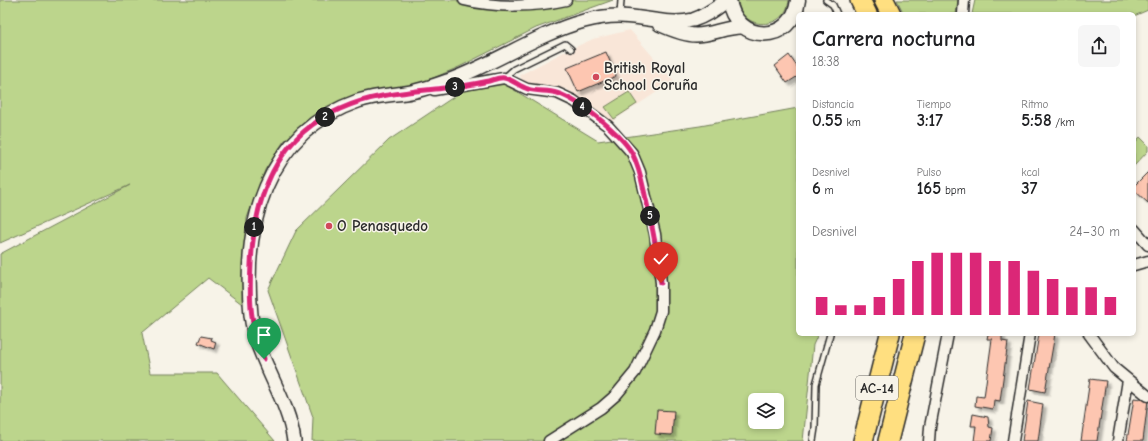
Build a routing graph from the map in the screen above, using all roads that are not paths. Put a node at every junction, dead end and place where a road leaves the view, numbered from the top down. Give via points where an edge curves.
1 (464, 0) edge
2 (566, 0) edge
3 (621, 0) edge
4 (728, 0) edge
5 (798, 0) edge
6 (826, 0) edge
7 (860, 0) edge
8 (884, 0) edge
9 (964, 0) edge
10 (836, 12) edge
11 (866, 12) edge
12 (890, 12) edge
13 (963, 12) edge
14 (620, 16) junction
15 (649, 19) junction
16 (743, 27) junction
17 (571, 49) dead end
18 (504, 78) junction
19 (406, 93) junction
20 (1136, 231) edge
21 (1148, 245) edge
22 (1148, 261) edge
23 (1136, 264) edge
24 (829, 336) edge
25 (889, 336) edge
26 (914, 336) edge
27 (948, 336) edge
28 (1030, 336) edge
29 (1090, 336) edge
30 (1128, 380) junction
31 (1148, 396) edge
32 (294, 441) edge
33 (549, 441) edge
34 (813, 441) edge
35 (863, 441) edge
36 (888, 441) edge
37 (929, 441) edge
38 (1013, 441) edge
39 (1118, 441) edge

1 - 2 street via 506,4 548,4
3 - 14 lane
4 - 15 street via 708,14 694,19 671,22
4 - 16 main road via 730,10
5 - 16 main road via 794,16 780,30 761,34
6 - 10 lane via 833,5
7 - 11 highway
8 - 12 highway
9 - 13 street
14 - 15 street
14 - 19 street via 602,17 563,28 475,71 435,86
15 - 16 street via 679,32 696,35
17 - 18 lane via 564,44 514,69
18 - 19 street
18 - 33 street via 527,89 557,93 574,101 620,138 632,153 640,172 658,255 661,311 655,330 634,372 616,395 601,408
19 - 32 street via 382,95 359,101 338,109 313,124 280,158 260,200 251,249 251,317 254,336 284,402
20 - 21 street
22 - 23 street
24 - 34 lane via 816,384 816,428
25 - 35 highway, AC-14
26 - 36 highway, AC-14
27 - 37 street
28 - 38 street
29 - 30 street via 1114,368
30 - 31 street
30 - 39 street

